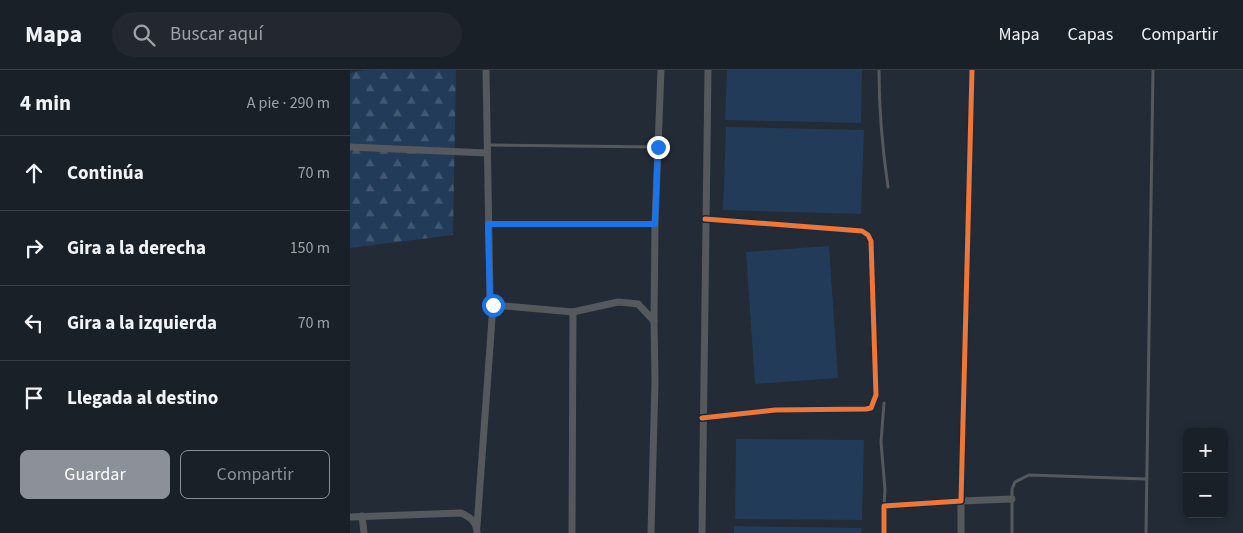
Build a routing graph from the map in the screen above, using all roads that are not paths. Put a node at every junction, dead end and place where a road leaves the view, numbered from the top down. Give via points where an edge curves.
1 (486, 70) edge
2 (661, 70) edge
3 (708, 70) edge
4 (879, 70) edge
5 (972, 70) edge
6 (1152, 70) edge
7 (350, 147) edge
8 (658, 147) junction
9 (487, 149) junction
10 (888, 187) dead end
11 (705, 220) junction
12 (488, 224) junction
13 (655, 224) junction
14 (493, 305) junction
15 (573, 312) junction
16 (654, 321) junction
17 (884, 404) dead end
18 (702, 418) junction
19 (1146, 479) junction
20 (1012, 499) junction
21 (961, 501) junction
22 (884, 506) junction
23 (362, 516) junction
24 (350, 517) edge
25 (477, 529) edge
26 (364, 533) edge
27 (572, 533) edge
28 (651, 533) edge
29 (702, 533) edge
30 (884, 533) edge
31 (961, 533) edge
32 (1012, 533) edge
33 (1146, 533) edge

1 - 9 street
2 - 8 street
3 - 11 street
4 - 10 lane via 878,112
5 - 21 street
6 - 19 lane
7 - 9 street
8 - 9 lane
8 - 13 street
9 - 12 street
11 - 18 street
11 - 18 street via 862,231 868,235 872,240 876,395 870,408 866,409 775,410
12 - 13 lane
12 - 14 street via 490,300
13 - 16 street
14 - 15 street
14 - 25 street
15 - 16 street via 618,302 638,304
15 - 27 street
16 - 28 street
17 - 22 lane via 881,442
18 - 29 street
19 - 20 lane via 1028,475 1015,482
19 - 33 lane
20 - 21 street
20 - 32 lane
21 - 22 street
21 - 31 street
22 - 30 street
23 - 24 street
23 - 25 street via 461,513 470,517
23 - 26 street

